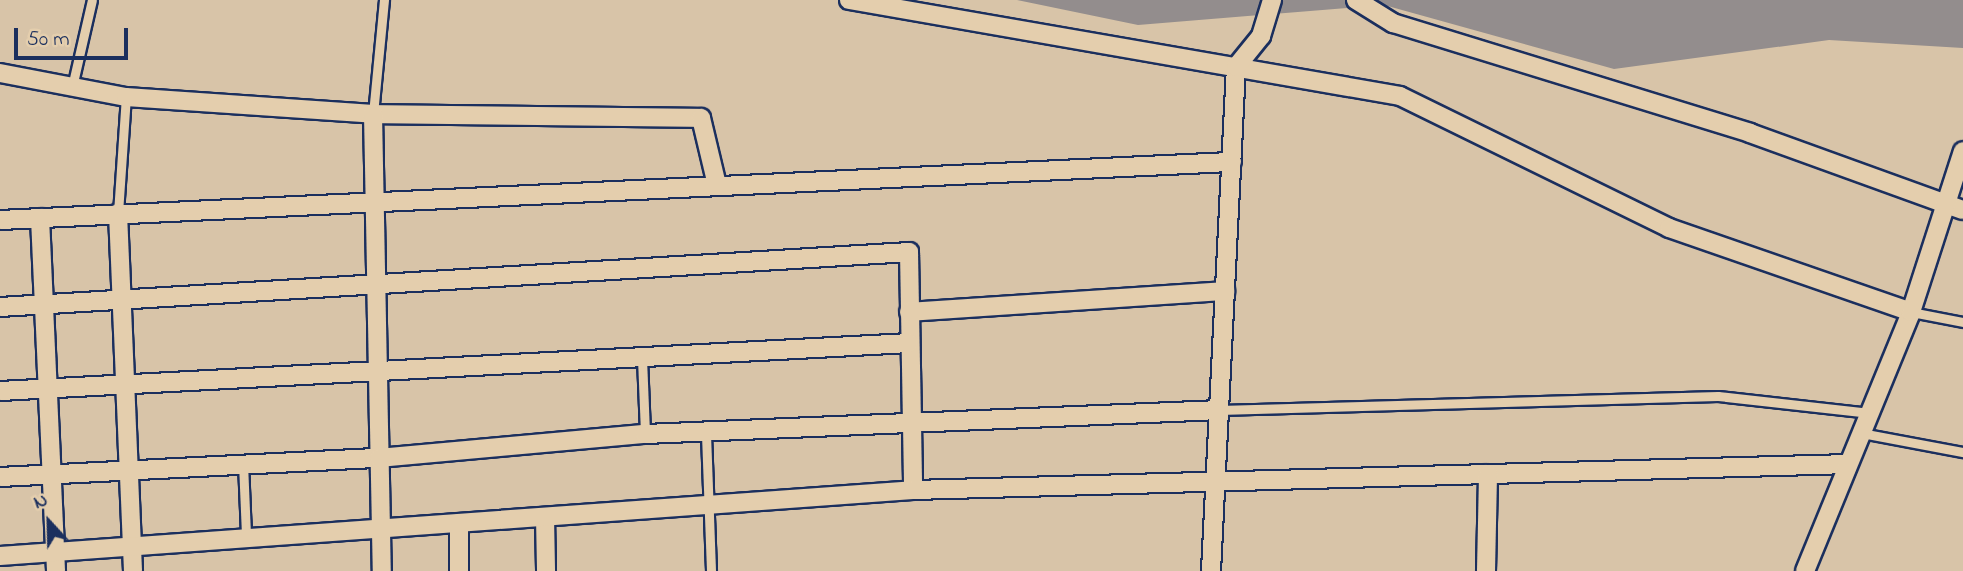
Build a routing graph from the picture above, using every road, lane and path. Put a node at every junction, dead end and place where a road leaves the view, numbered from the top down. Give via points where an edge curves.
1 (92, 0) edge
2 (384, 0) edge
3 (849, 0) edge
4 (1272, 0) edge
5 (1356, 0) edge
6 (1236, 67) junction
7 (0, 73) edge
8 (72, 87) junction
9 (126, 97) junction
10 (373, 114) junction
11 (1963, 150) edge
12 (1231, 162) junction
13 (717, 185) junction
14 (374, 199) junction
15 (1955, 207) edge
16 (117, 213) junction
17 (40, 218) junction
18 (0, 220) edge
19 (376, 289) junction
20 (1225, 291) junction
21 (121, 301) junction
22 (44, 304) junction
23 (0, 307) edge
24 (909, 312) junction
25 (1911, 312) junction
26 (1963, 322) edge
27 (909, 343) junction
28 (642, 358) junction
29 (377, 370) junction
30 (125, 384) junction
31 (48, 389) junction
32 (0, 391) edge
33 (1219, 410) junction
34 (1870, 413) junction
35 (910, 428) junction
36 (1861, 433) junction
37 (645, 434) junction
38 (706, 434) junction
39 (1963, 452) edge
40 (379, 458) junction
41 (243, 461) junction
42 (1848, 464) junction
43 (129, 471) junction
44 (1488, 474) junction
45 (51, 475) junction
46 (0, 477) edge
47 (1216, 481) junction
48 (913, 490) junction
49 (706, 504) junction
50 (545, 517) junction
51 (459, 523) junction
52 (381, 526) junction
53 (246, 534) junction
54 (132, 547) junction
55 (55, 552) junction
56 (0, 556) edge
57 (56, 571) edge
58 (133, 571) edge
59 (382, 571) edge
60 (459, 571) edge
61 (546, 571) edge
62 (711, 571) edge
63 (1211, 571) edge
64 (1486, 571) edge
65 (1805, 571) edge

1 - 8 lane
2 - 10 lane
3 - 6 street
4 - 6 street via 1261,36
5 - 15 street via 1393,23 1750,133
6 - 12 street
6 - 25 street via 1399,96 1669,228
7 - 8 street
8 - 9 street
9 - 10 street
9 - 16 lane
10 - 13 street via 701,118
10 - 14 street
11 - 15 street
12 - 13 street
12 - 20 street
13 - 14 street
14 - 16 street
14 - 19 street
15 - 25 street
16 - 17 street
16 - 21 street
17 - 18 street
17 - 22 street
19 - 21 street
19 - 24 street via 909,252
19 - 29 street
20 - 24 street
20 - 33 street
21 - 22 street
21 - 30 street
22 - 23 street
22 - 31 street
24 - 27 street
25 - 26 lane
25 - 34 street
27 - 28 street
27 - 35 street
28 - 29 street
28 - 37 lane
29 - 30 street
29 - 40 street
30 - 31 street
30 - 43 street
31 - 32 street
31 - 45 street
33 - 34 lane via 1718,396
33 - 35 street
33 - 47 street
34 - 36 street
35 - 38 street
35 - 48 street
36 - 39 lane
36 - 42 street
37 - 38 street
37 - 40 street
38 - 49 lane
40 - 41 street
40 - 52 street
41 - 43 street
41 - 53 lane
42 - 44 street
42 - 65 street
43 - 45 street
43 - 54 street
44 - 47 street
44 - 64 street
45 - 46 street
45 - 55 street
47 - 48 street
47 - 63 street
48 - 49 street
49 - 50 street
49 - 62 lane
50 - 51 street
50 - 61 street
51 - 52 street
51 - 60 street
52 - 53 street
52 - 59 street
53 - 54 street
54 - 55 street
54 - 58 street
55 - 56 street
55 - 57 street

